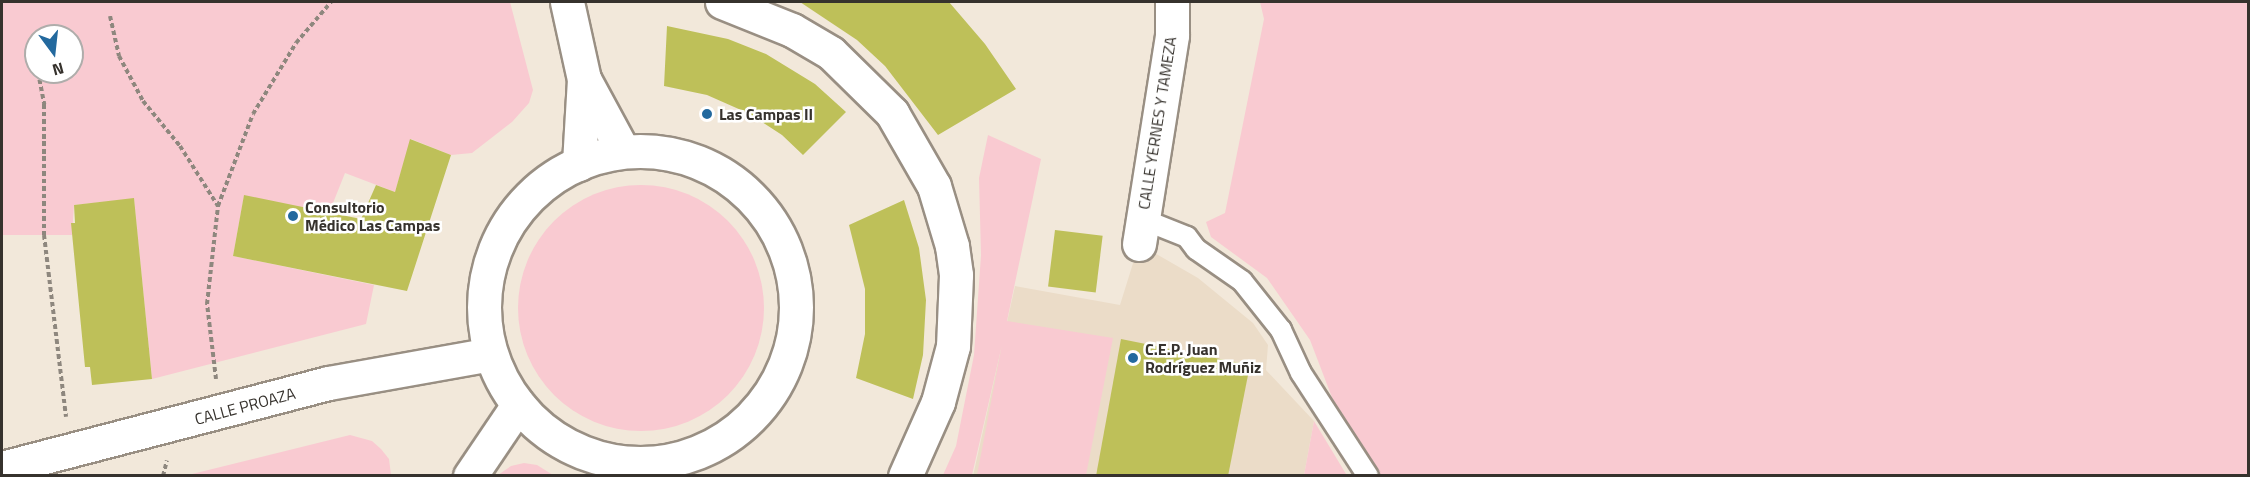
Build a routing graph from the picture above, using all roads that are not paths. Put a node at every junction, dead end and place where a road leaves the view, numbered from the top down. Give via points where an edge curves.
1 (567, 2) edge
2 (722, 2) edge
3 (1172, 2) edge
4 (584, 79) junction
5 (623, 151) junction
6 (579, 164) junction
7 (1140, 232) joint
8 (490, 354) junction
9 (518, 405) junction
10 (2, 468) edge
11 (619, 470) edge
12 (470, 476) edge
13 (904, 476) edge
14 (1368, 476) edge

1 - 4 street
2 - 13 street via 792,30 831,53 892,113 934,186 952,246 957,305 954,336 938,402
3 - 7 street, CALLE YERNES Y TAMEZA via 1172,34
4 - 5 street
4 - 6 street
5 - 6 street
5 - 11 street via 675,156 706,166 750,197 779,236 793,272 796,305 793,340 781,375 761,406 736,431 707,448 674,459
6 - 8 street via 542,186 502,229 486,280
7 - 14 lane via 1186,237 1196,249 1242,280 1281,330 1301,373
8 - 9 street
8 - 10 street, CALLE PROAZA via 328,383
9 - 11 street via 560,442
9 - 12 street

